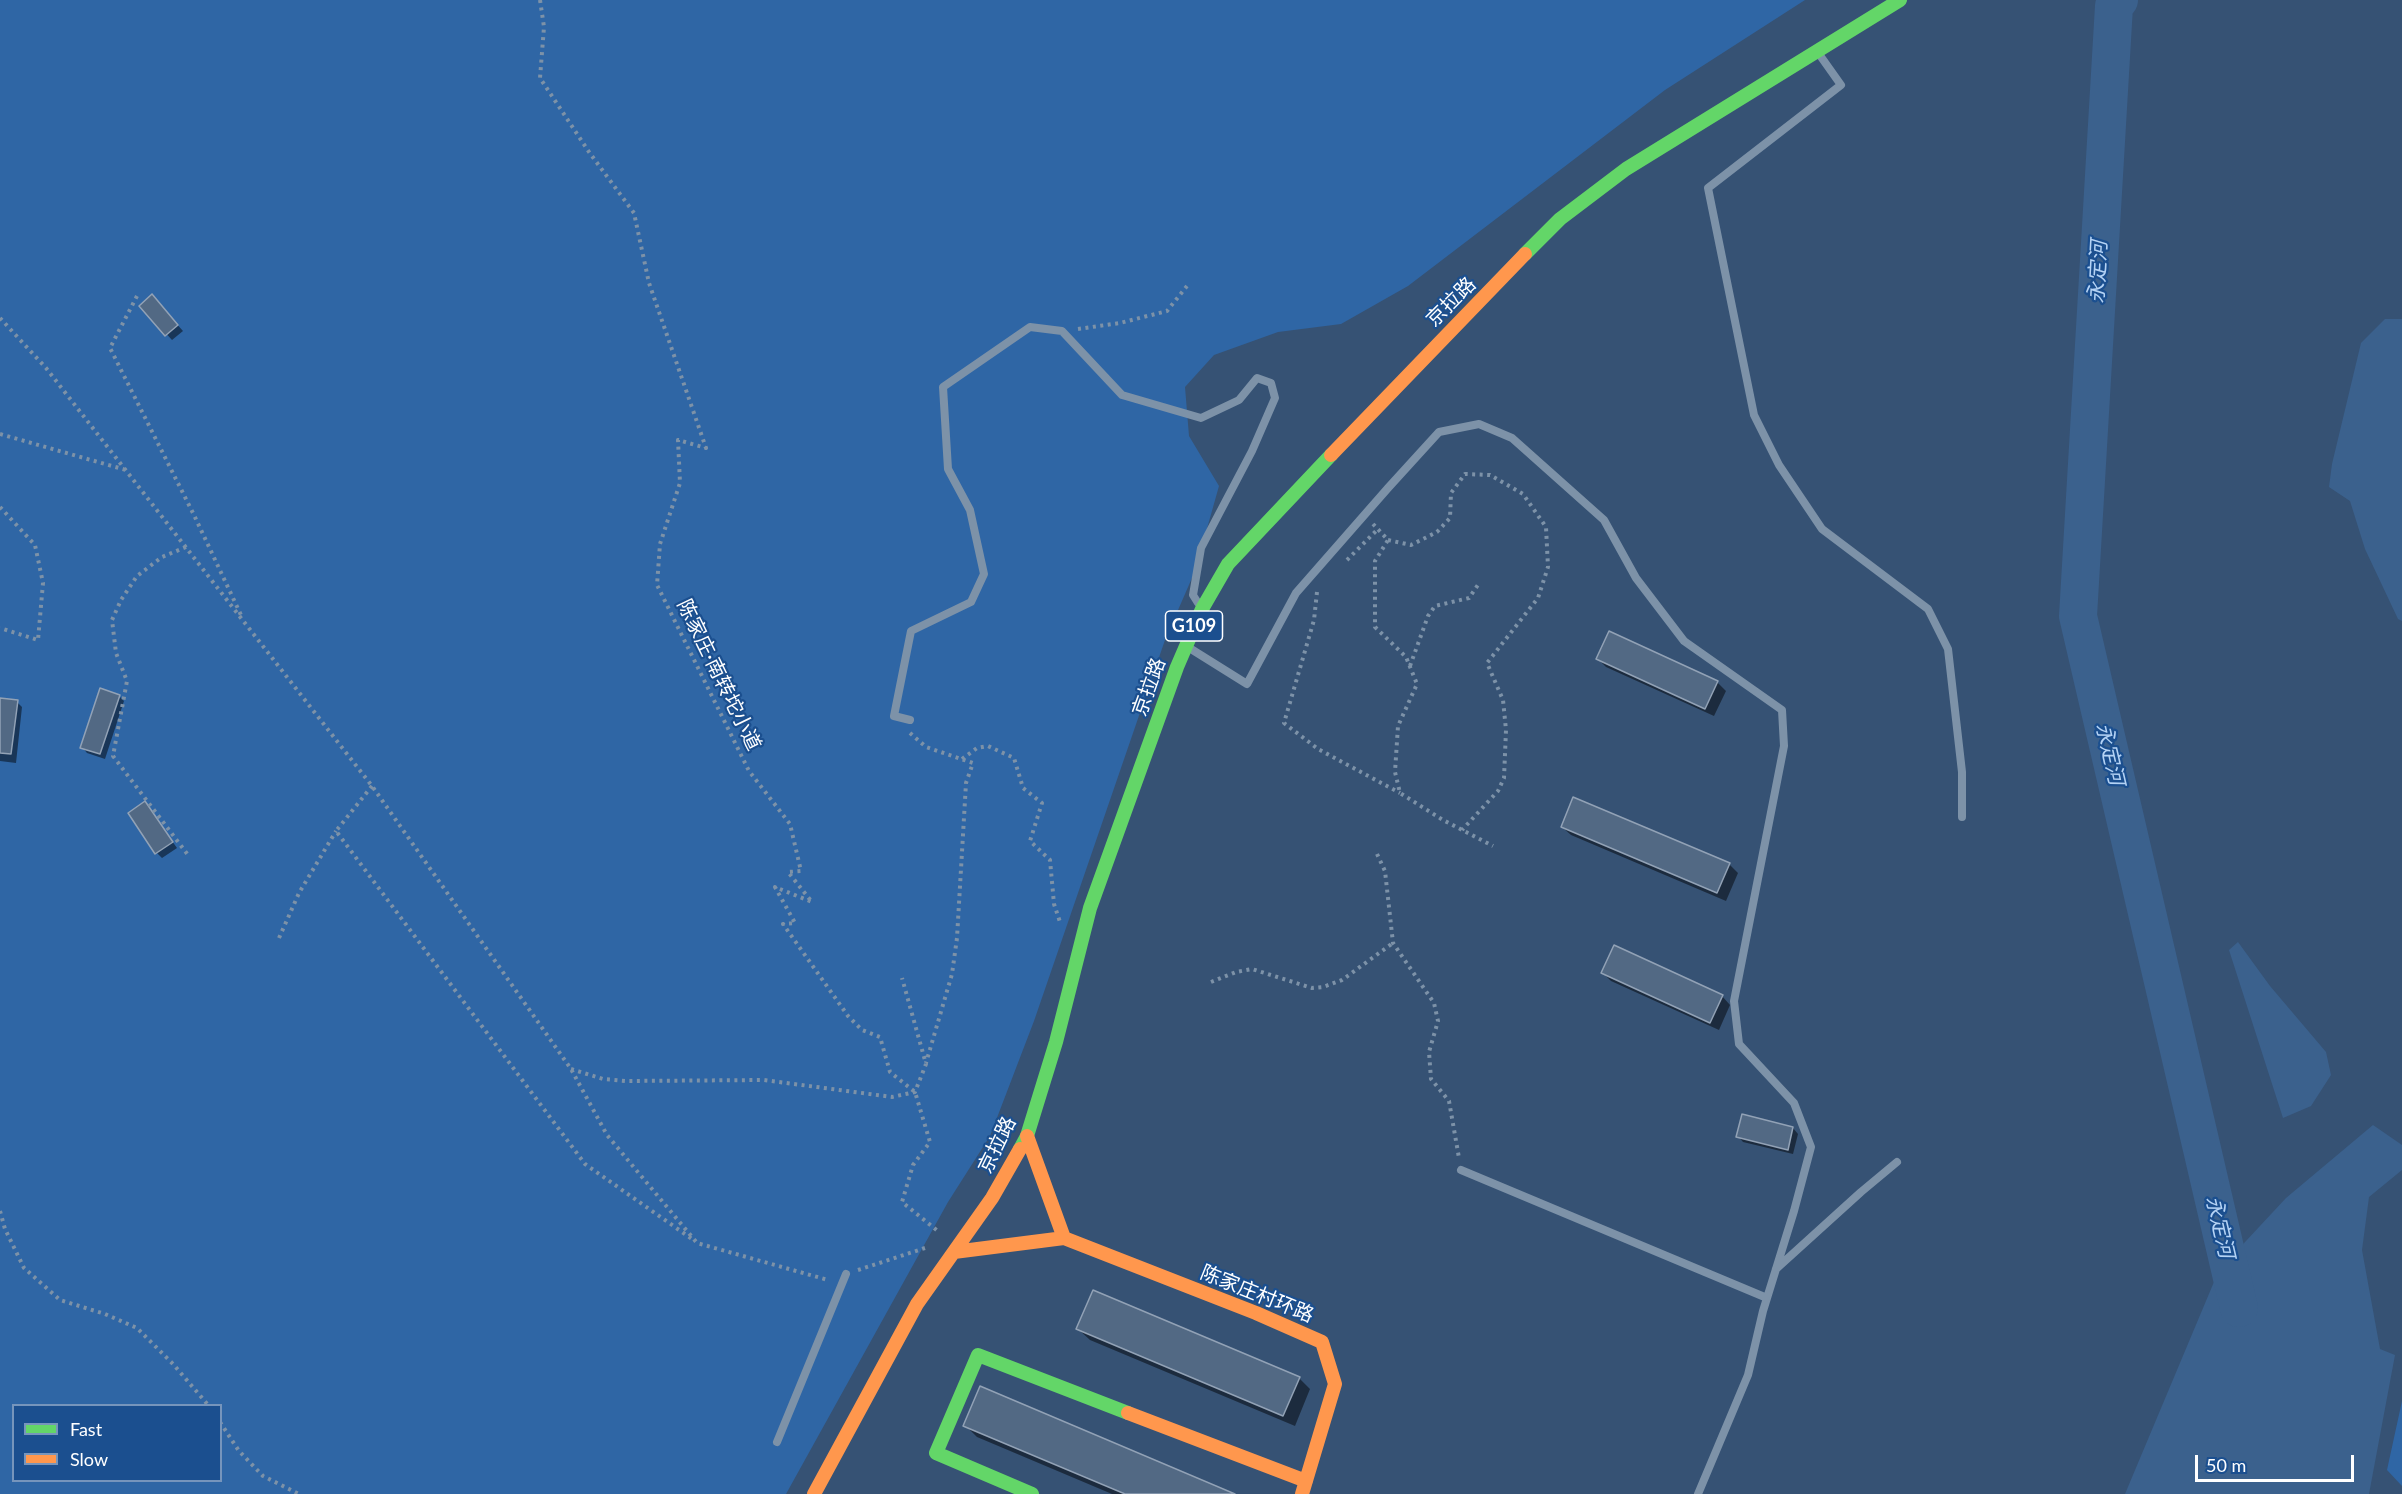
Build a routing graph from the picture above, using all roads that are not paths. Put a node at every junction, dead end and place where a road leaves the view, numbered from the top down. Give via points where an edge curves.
1 (1900, 0) edge
2 (1817, 51) junction
3 (1202, 609) junction
4 (1186, 645) junction
5 (910, 720) road end
6 (1962, 817) dead end
7 (1027, 1136) junction
8 (1898, 1162) dead end
9 (1461, 1170) road end
10 (1064, 1238) junction
11 (954, 1252) junction
12 (1776, 1269) junction
13 (846, 1274) road end
14 (1767, 1298) junction
15 (777, 1442) dead end
16 (1304, 1487) edge
17 (814, 1494) edge
18 (1032, 1494) edge
19 (1698, 1494) edge

1 - 2 main road, 京拉路 / G109
2 - 3 main road, 京拉路 / G109 via 1626,169 1560,219 1228,564
2 - 6 lane via 1841,85 1708,188 1754,415 1779,465 1822,529 1928,609 1948,649 1962,772
3 - 4 main road, 京拉路 / G109
3 - 5 lane via 1193,595 1201,548 1252,452 1275,398 1270,383 1257,378 1239,400 1201,418 1122,394 1062,331 1030,327 943,387 948,469 970,510 984,574 971,602 911,631 894,716
4 - 7 main road, 京拉路 / G109 via 1090,908
4 - 12 lane via 1247,684 1296,593 1439,432 1479,424 1512,438 1604,520 1636,578 1684,641 1782,710 1784,746 1734,1001 1739,1044 1794,1103 1811,1148
7 - 10 main road
7 - 11 main road, 京拉路 / G109 via 992,1198
8 - 12 lane
9 - 14 lane
10 - 11 main road
10 - 16 main road, 陈家庄村环路 via 1256,1312 1322,1342 1335,1384
11 - 17 main road, 京拉路 / G109 via 917,1304
12 - 14 lane
13 - 15 lane
14 - 19 lane via 1748,1375
16 - 18 main road via 978,1355 936,1453

